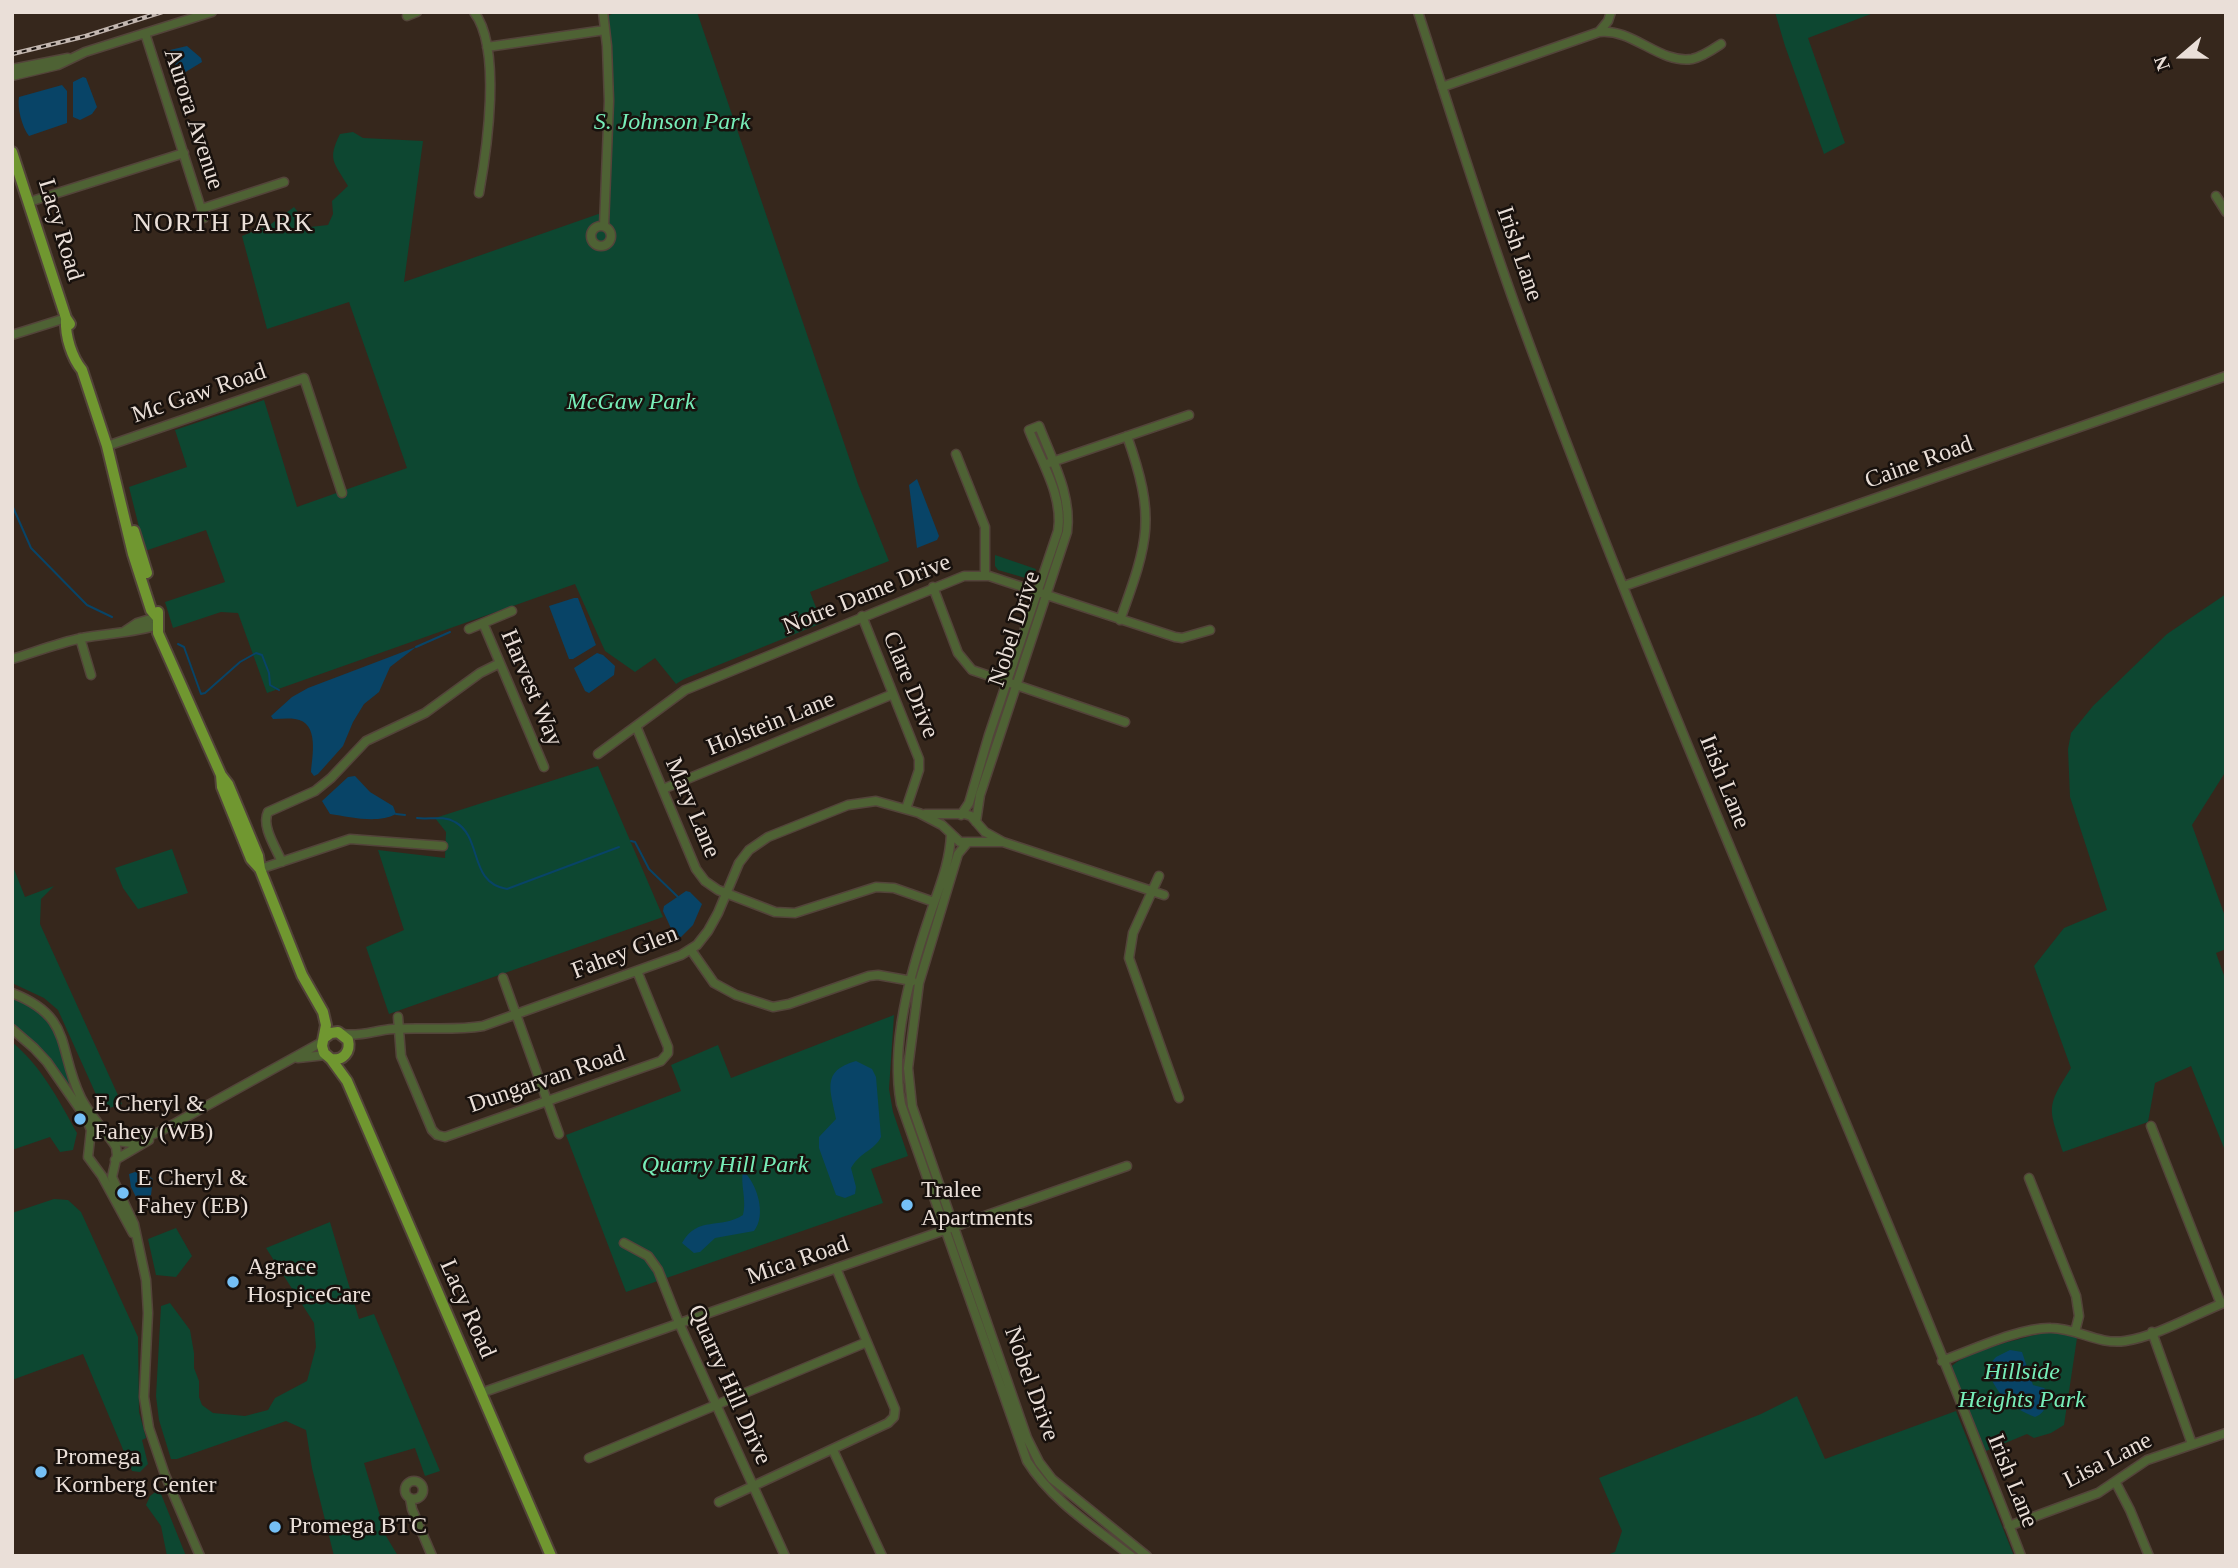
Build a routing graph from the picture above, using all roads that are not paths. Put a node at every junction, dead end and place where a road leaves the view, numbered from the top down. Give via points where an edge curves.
1 (212, 12) edge
2 (417, 12) edge
3 (474, 12) edge
4 (603, 12) edge
5 (1418, 12) edge
6 (1611, 12) edge
7 (407, 16) dead end
8 (605, 30) junction
9 (1599, 32) junction
10 (145, 33) junction
11 (1721, 44) dead end
12 (487, 47) junction
13 (73, 57) junction
14 (12, 69) edge
15 (12, 76) edge
16 (1442, 86) junction
17 (13, 140) edge
18 (12, 153) edge
19 (184, 153) junction
20 (284, 182) dead end
21 (480, 193) dead end
22 (2216, 197) dead end
23 (29, 202) junction
24 (2226, 212) edge
25 (604, 226) dead end
26 (66, 319) junction
27 (12, 335) edge
28 (2226, 376) edge
29 (1189, 415) dead end
30 (1127, 436) junction
31 (107, 446) junction
32 (956, 454) dead end
33 (1053, 461) junction
34 (1043, 465) junction
35 (342, 493) dead end
36 (1063, 531) junction
37 (985, 575) junction
38 (1624, 586) junction
39 (933, 587) junction
40 (1037, 592) junction
41 (1047, 596) junction
42 (512, 611) dead end
43 (862, 616) junction
44 (1120, 620) junction
45 (157, 621) junction
46 (483, 623) junction
47 (469, 629) dead end
48 (1210, 630) dead end
49 (80, 638) junction
50 (12, 659) edge
51 (500, 663) junction
52 (91, 675) dead end
53 (1007, 683) junction
54 (1017, 686) junction
55 (893, 694) junction
56 (1125, 722) dead end
57 (636, 726) junction
58 (989, 735) junction
59 (1000, 738) junction
60 (598, 754) dead end
61 (544, 767) dead end
62 (663, 789) junction
63 (906, 810) junction
64 (919, 813) junction
65 (960, 815) junction
66 (977, 823) junction
67 (950, 834) junction
68 (968, 842) junction
69 (1003, 842) junction
70 (443, 846) dead end
71 (282, 862) junction
72 (260, 869) junction
73 (1159, 876) dead end
74 (1152, 891) junction
75 (726, 893) junction
76 (1164, 895) dead end
77 (934, 902) junction
78 (691, 950) junction
79 (637, 971) junction
80 (503, 978) dead end
81 (909, 981) junction
82 (919, 983) junction
83 (12, 993) edge
84 (323, 1012) junction
85 (516, 1015) junction
86 (398, 1017) dead end
87 (399, 1028) junction
88 (12, 1029) edge
89 (341, 1033) junction
90 (364, 1034) junction
91 (323, 1040) junction
92 (347, 1054) junction
93 (328, 1057) junction
94 (295, 1059) junction
95 (345, 1079) junction
96 (1179, 1098) dead end
97 (547, 1100) junction
98 (911, 1101) junction
99 (901, 1104) junction
100 (2151, 1126) dead end
101 (161, 1131) junction
102 (559, 1134) dead end
103 (109, 1138) junction
104 (88, 1147) junction
105 (114, 1161) junction
106 (91, 1163) junction
107 (1127, 1166) dead end
108 (2029, 1178) dead end
109 (949, 1228) junction
110 (136, 1236) junction
111 (624, 1243) dead end
112 (836, 1268) junction
113 (2223, 1303) edge
114 (976, 1305) junction
115 (679, 1323) junction
116 (2075, 1332) junction
117 (2152, 1332) junction
118 (867, 1342) junction
119 (1942, 1361) junction
120 (481, 1393) junction
121 (717, 1405) junction
122 (2226, 1433) edge
123 (2192, 1444) junction
124 (833, 1450) junction
125 (589, 1458) dead end
126 (2116, 1483) junction
127 (754, 1486) junction
128 (411, 1498) dead end
129 (719, 1502) dead end
130 (2010, 1526) junction
131 (200, 1556) edge
132 (432, 1556) edge
133 (551, 1556) edge
134 (785, 1556) edge
135 (882, 1556) edge
136 (1131, 1556) edge
137 (1147, 1556) edge
138 (2021, 1556) edge
139 (2149, 1556) edge

1 - 10 street
2 - 7 street
3 - 12 street
4 - 8 street
5 - 16 street, Irish Lane
6 - 9 street
8 - 12 street
8 - 25 street via 609,111
9 - 11 street via 1624,34 1679,59 1697,57
9 - 16 street
10 - 13 street
10 - 19 street, Aurora Avenue
12 - 21 street via 489,130
13 - 14 street
13 - 15 street
16 - 38 street, Irish Lane via 1520,317
17 - 18 main road, Lacy Road
18 - 23 main road, Lacy Road
19 - 20 street, Aurora Avenue via 203,213
19 - 23 street
22 - 24 street
23 - 26 main road, Lacy Road
26 - 27 street
26 - 31 main road, Lacy Road via 76,363
28 - 38 street, Caine Road
29 - 30 street
30 - 33 street
30 - 44 street via 1142,483 1147,525 1140,565
31 - 35 street, Mc Gaw Road via 304,378
31 - 45 main road, Lacy Road via 158,608
32 - 37 street via 985,527
33 - 34 street
33 - 34 street, Nobel Drive via 1039,426 1029,430
33 - 36 street, Nobel Drive via 1068,509
34 - 36 street, Nobel Drive
36 - 40 street, Nobel Drive
36 - 41 street, Nobel Drive
37 - 39 street, Notre Dame Drive via 964,576
37 - 40 street, Notre Dame Drive
38 - 119 street, Irish Lane
39 - 43 street, Notre Dame Drive
39 - 53 street via 961,659 975,672
40 - 41 street, Notre Dame Drive
40 - 53 street, Nobel Drive
41 - 44 street, Notre Dame Drive
41 - 54 street, Nobel Drive
42 - 46 street, Harvest Way
43 - 55 street, Clare Drive
43 - 57 street, Notre Dame Drive via 685,690
44 - 48 street, Notre Dame Drive via 1182,638
45 - 49 street
45 - 72 main road, Lacy Road via 158,633 228,784
46 - 47 street, Harvest Way
46 - 51 street, Harvest Way
49 - 50 street
49 - 52 street
51 - 61 street, Harvest Way
51 - 71 street via 425,713 366,741 315,791 268,812 266,824
53 - 54 street
53 - 58 street, Nobel Drive
54 - 56 street
54 - 59 street, Nobel Drive
55 - 62 street, Holstein Lane
55 - 63 street, Clare Drive via 919,764
57 - 60 street, Notre Dame Drive
57 - 62 street, Mary Lane
58 - 59 street
58 - 65 street, Nobel Drive via 970,803
59 - 66 street, Nobel Drive via 980,795
62 - 75 street, Mary Lane via 696,869 709,885
63 - 64 street, Fahey Glen
63 - 75 street, Fahey Glen via 876,801 848,805 768,837 742,858
64 - 65 street, Fahey Glen
64 - 67 street, Fahey Glen
65 - 66 street, Fahey Glen via 971,816
65 - 67 street, Nobel Drive via 950,824
66 - 68 street, Nobel Drive via 976,835
66 - 69 street, Fahey Glen
67 - 68 street, Fahey Glen
67 - 77 street, Nobel Drive via 948,862
68 - 69 street, Fahey Glen
68 - 82 street, Nobel Drive via 958,854
69 - 74 street
70 - 71 street via 350,839
71 - 72 street
72 - 84 main road, Lacy Road via 302,975
73 - 74 street
74 - 76 street
74 - 96 street via 1133,933 1129,958
75 - 77 street, Mary Lane via 789,914 876,887 894,888
75 - 78 street, Fahey Glen via 708,931
77 - 81 street, Nobel Drive
78 - 79 street, Fahey Glen
78 - 81 street via 723,989 773,1007 869,976
79 - 85 street, Fahey Glen
79 - 97 street, Dungarvan Road via 668,1053 661,1061
80 - 85 street
81 - 82 street
81 - 99 street, Nobel Drive via 897,1068
82 - 98 street, Nobel Drive via 908,1068
83 - 103 street via 35,1003 56,1025 82,1101
84 - 89 main road, Lacy Road
84 - 91 main road, Lacy Road
85 - 87 street, Fahey Glen via 467,1029
85 - 97 street
86 - 87 street
87 - 90 street, Fahey Glen
87 - 97 street, Dungarvan Road via 401,1056 437,1135 445,1137
88 - 104 street via 47,1062 86,1118 91,1130
89 - 90 street, Fahey Glen
89 - 91 main road via 331,1033
89 - 92 main road via 348,1040
90 - 92 street
91 - 93 main road
91 - 94 street
92 - 93 main road via 339,1059
92 - 95 main road, Lacy Road
93 - 94 street
93 - 95 main road, Lacy Road
94 - 101 street
95 - 120 main road, Lacy Road
97 - 102 street
98 - 99 street
98 - 109 street, Nobel Drive
99 - 109 street, Nobel Drive
100 - 113 street
101 - 103 street via 131,1143
101 - 105 street
103 - 104 street via 95,1138
103 - 105 street via 117,1151
104 - 106 street
105 - 106 street via 100,1167
105 - 110 street via 112,1177
106 - 110 street
107 - 109 street, Mica Road
108 - 116 street via 2076,1296 2079,1316
109 - 112 street, Mica Road
109 - 114 street, Nobel Drive
110 - 131 street via 147,1292 144,1397 149,1428
111 - 115 street, Quarry Hill Drive via 648,1256 658,1270
112 - 115 street, Mica Road
112 - 118 street
113 - 117 street
114 - 136 street, Nobel Drive via 1020,1445 1038,1478
114 - 137 street, Nobel Drive via 1039,1462 1063,1489
115 - 120 street, Mica Road
115 - 121 street, Quarry Hill Drive
116 - 117 street via 2119,1342
116 - 119 street via 2038,1329
117 - 123 street
118 - 121 street
118 - 124 street via 895,1409 894,1418
119 - 130 street, Irish Lane
120 - 133 main road, Lacy Road
121 - 125 street
121 - 127 street, Quarry Hill Drive
122 - 123 street, Lisa Lane
123 - 126 street, Lisa Lane via 2139,1463
124 - 127 street
124 - 135 street
126 - 130 street, Lisa Lane
126 - 139 street
127 - 129 street
127 - 134 street, Quarry Hill Drive
128 - 132 street
130 - 138 street, Irish Lane

